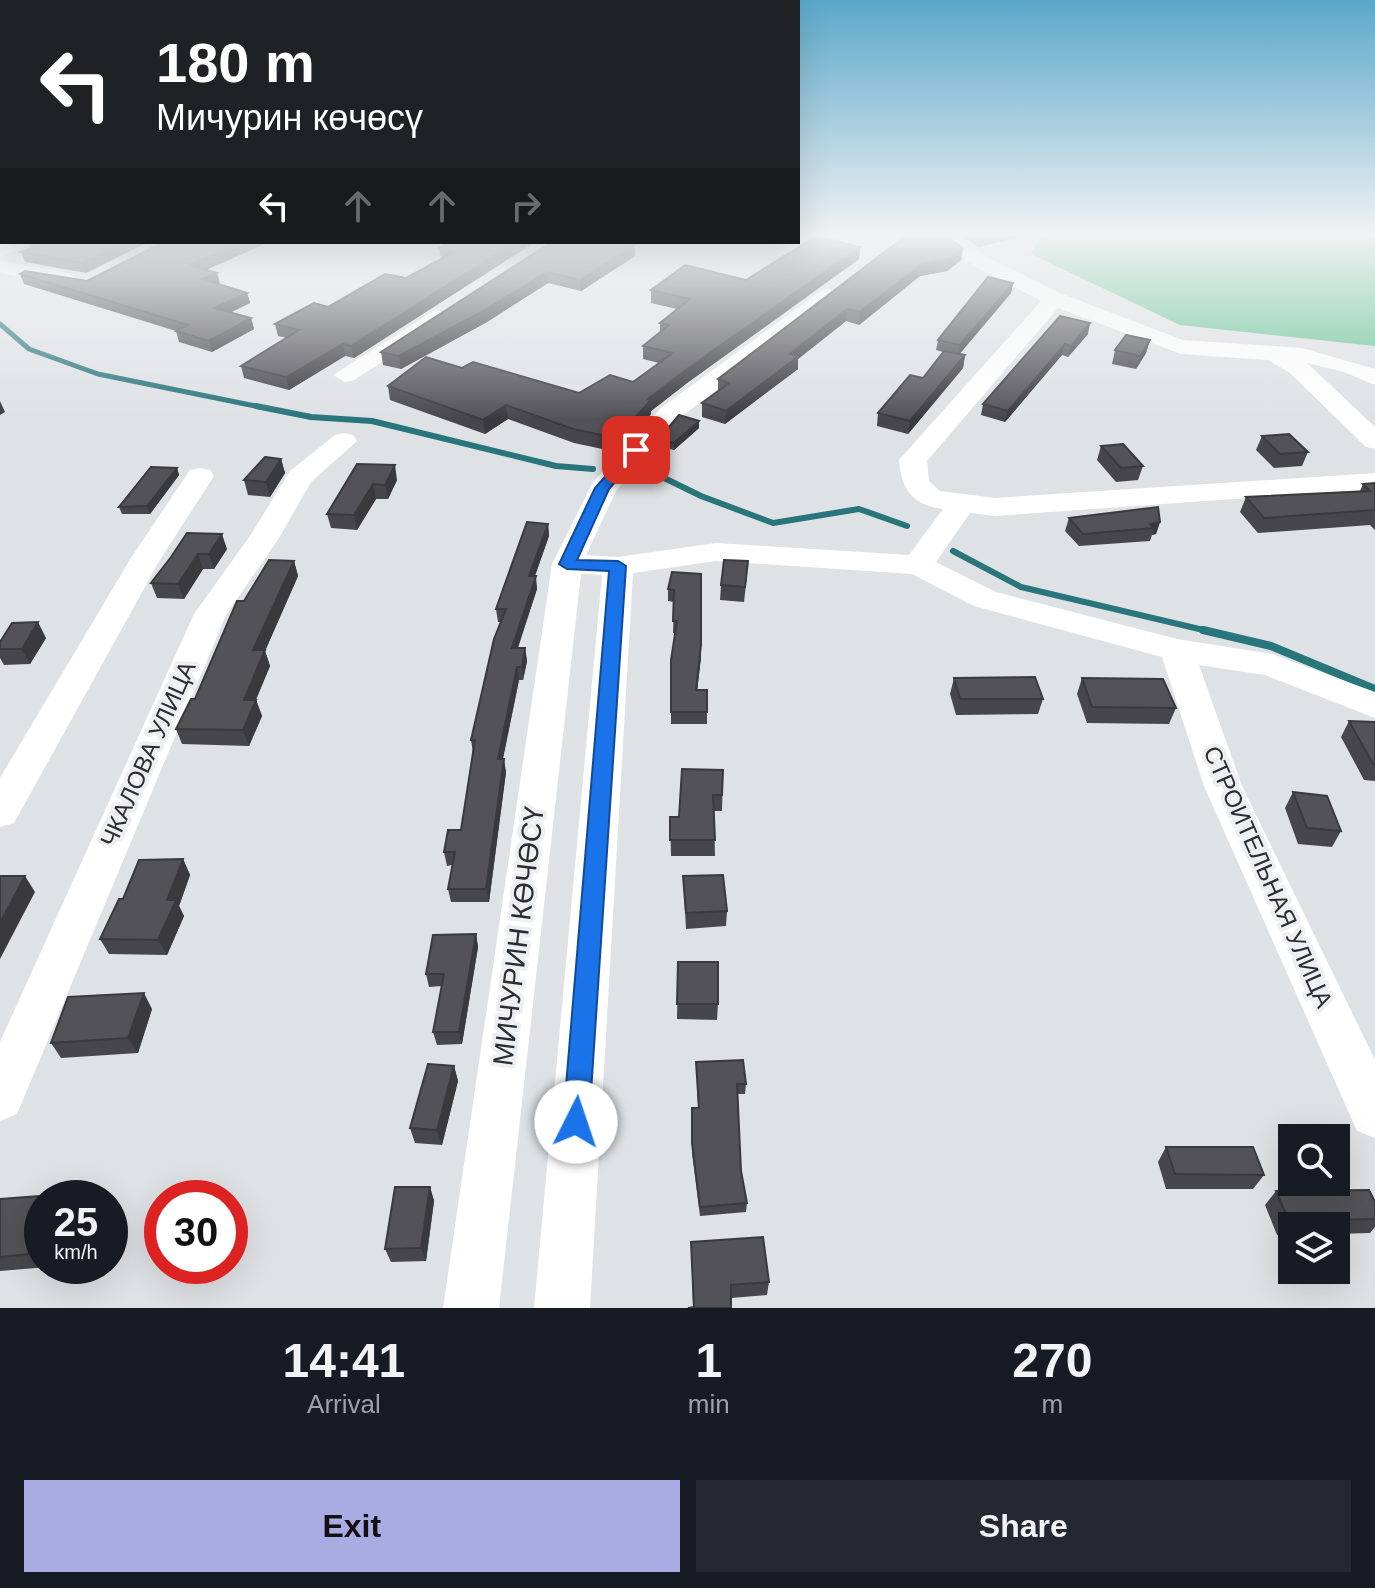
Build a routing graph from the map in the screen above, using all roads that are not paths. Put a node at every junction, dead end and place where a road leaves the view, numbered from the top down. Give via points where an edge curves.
1 (829, 296) edge
2 (1048, 296) edge
3 (1054, 299) junction
4 (449, 309) edge
5 (1270, 350) junction
6 (345, 375) dead end
7 (1375, 378) edge
8 (344, 441) dead end
9 (1375, 441) edge
10 (200, 476) dead end
11 (1375, 481) edge
12 (961, 505) junction
13 (567, 564) junction
14 (918, 565) junction
15 (618, 566) junction
16 (1177, 650) junction
17 (1375, 706) edge
18 (0, 812) edge
19 (0, 1097) edge
20 (1375, 1114) edge
21 (471, 1308) edge
22 (562, 1308) edge

1 - 13 street, МИЧУРИН КӨЧӨСҮ via 670,413 603,488
2 - 3 street
3 - 5 street via 1181,347
3 - 12 street via 913,460 915,483 931,499
4 - 6 street
5 - 7 street via 1352,367
5 - 9 street via 1298,368
8 - 19 street, ЧКАЛОВА УЛИЦА via 300,477 210,614
10 - 18 street via 146,558
11 - 12 street
12 - 14 street
13 - 15 street
13 - 21 street, МИЧУРИН КӨЧӨСҮ
14 - 15 street via 716,552
14 - 16 street via 985,599
15 - 22 street
16 - 17 street via 1272,665
16 - 20 street, СТРОИТЕЛЬНАЯ УЛИЦА via 1223,786

